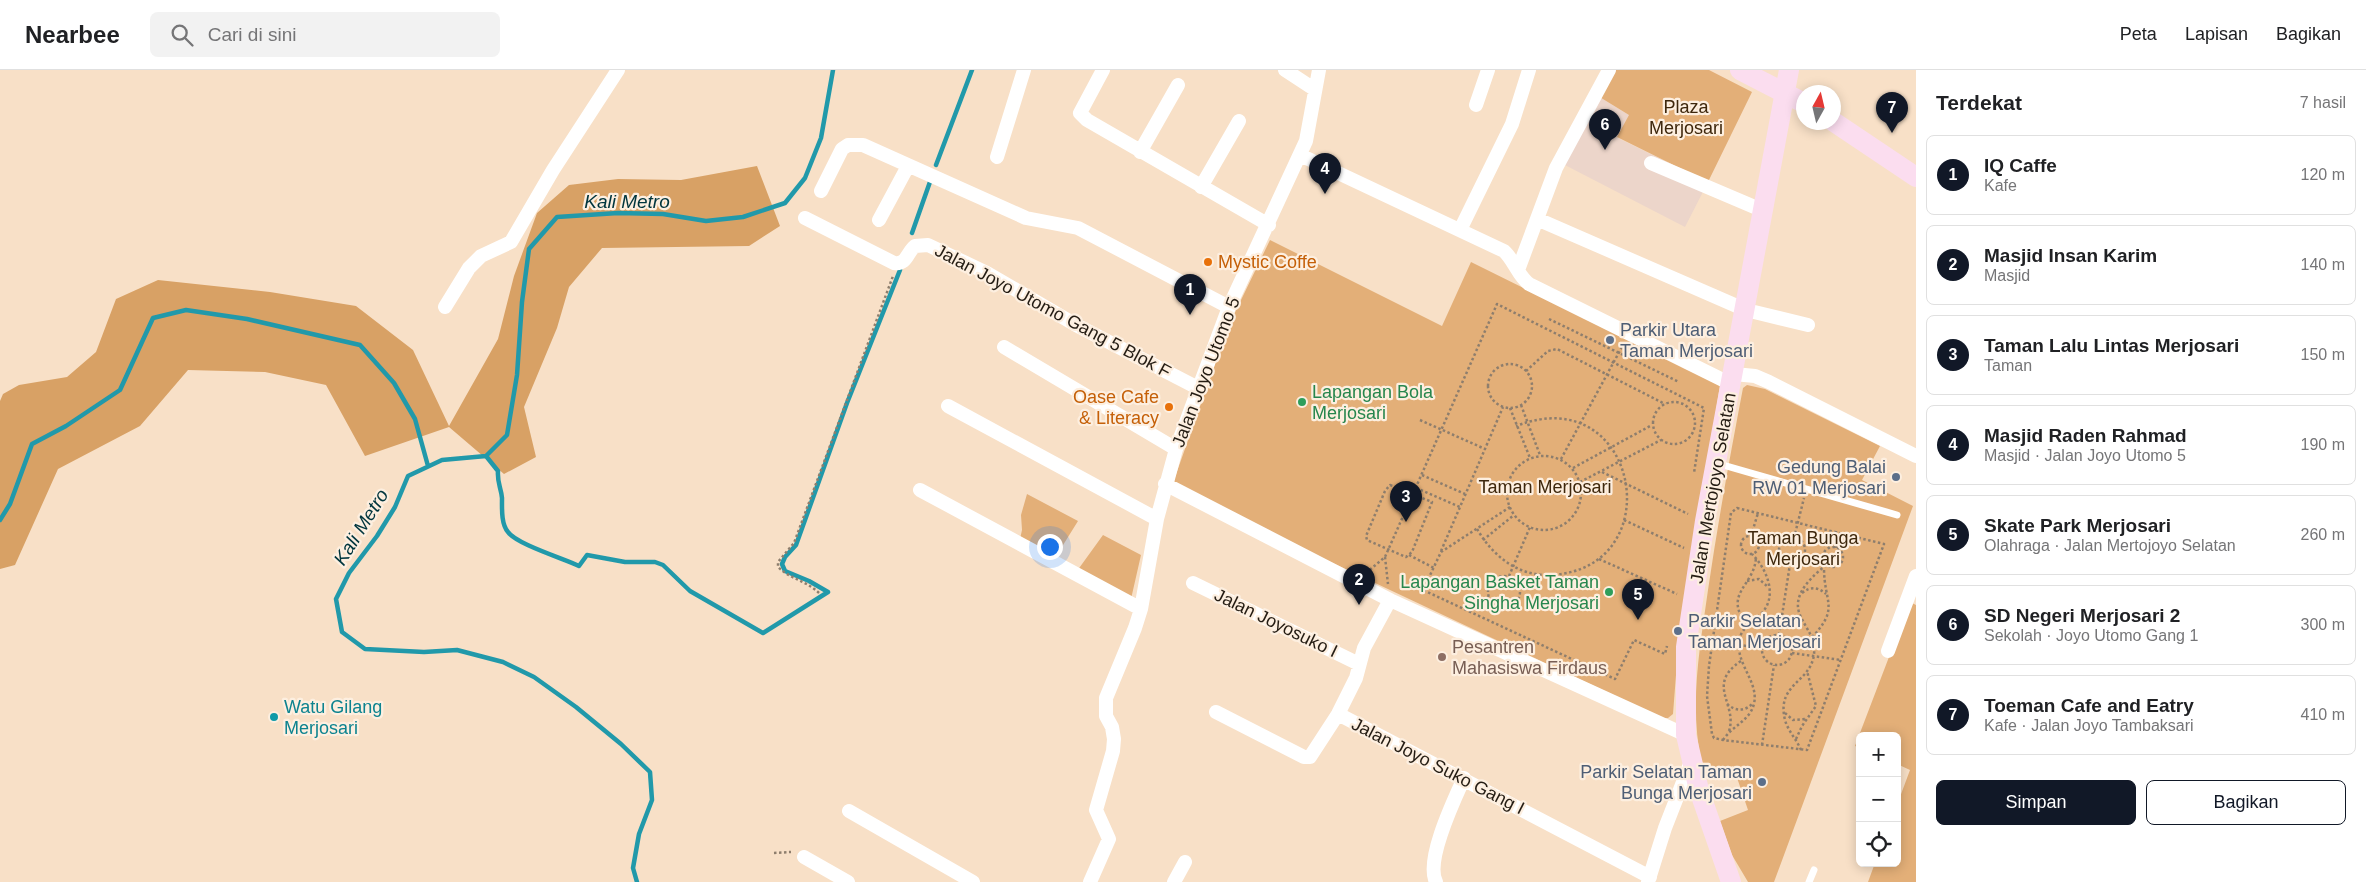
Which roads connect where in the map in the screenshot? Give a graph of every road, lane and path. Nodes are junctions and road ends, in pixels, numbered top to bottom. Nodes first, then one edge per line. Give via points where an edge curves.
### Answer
1 (618, 70) edge
2 (1024, 70) edge
3 (1103, 70) edge
4 (1284, 70) edge
5 (1319, 70) edge
6 (1488, 70) edge
7 (1529, 70) edge
8 (1609, 70) edge
9 (1740, 70) edge
10 (1789, 70) edge
11 (1178, 85) dead end
12 (1314, 88) junction
13 (1785, 91) junction
14 (1796, 98) edge
15 (1476, 105) dead end
16 (1239, 121) dead end
17 (1841, 127) edge
18 (1140, 152) junction
19 (1300, 155) junction
20 (997, 157) dead end
21 (1652, 163) dead end
22 (908, 166) junction
23 (1916, 177) edge
24 (1202, 188) junction
25 (821, 191) dead end
26 (1764, 211) junction
27 (805, 218) dead end
28 (1537, 219) junction
29 (879, 220) dead end
30 (1269, 225) junction
31 (1460, 230) junction
32 (898, 263) junction
33 (1518, 270) junction
34 (445, 307) dead end
35 (1229, 307) junction
36 (1746, 310) junction
37 (1549, 319) dead end
38 (1808, 325) dead end
39 (1630, 333) junction
40 (1004, 347) dead end
41 (1618, 352) junction
42 (1614, 361) junction
43 (1526, 371) junction
44 (1606, 374) junction
45 (1732, 379) junction
46 (1679, 382) dead end
47 (1198, 388) junction
48 (1665, 404) junction
49 (948, 406) dead end
50 (1521, 406) junction
51 (1503, 407) junction
52 (1510, 408) junction
53 (1420, 420) dead end
54 (1528, 422) junction
55 (1580, 423) junction
56 (1516, 426) junction
57 (1652, 426) junction
58 (1442, 430) junction
59 (1661, 440) junction
60 (1613, 448) junction
61 (1176, 449) junction
62 (1485, 449) junction
63 (1540, 456) junction
64 (1916, 456) edge
65 (1530, 458) junction
66 (1561, 460) junction
67 (1620, 462) junction
68 (1716, 463) junction
69 (1573, 468) junction
70 (1602, 472) junction
71 (1422, 475) junction
72 (1694, 475) dead end
73 (1580, 482) junction
74 (1628, 486) junction
75 (1171, 487) junction
76 (1807, 487) junction
77 (1416, 488) junction
78 (920, 490) dead end
79 (1414, 493) junction
80 (1465, 494) junction
81 (1460, 507) junction
82 (1510, 507) junction
83 (1759, 513) junction
84 (1514, 515) junction
85 (1897, 515) dead end
86 (1157, 519) junction
87 (1693, 519) junction
88 (1624, 520) junction
89 (1798, 522) junction
90 (1530, 527) junction
91 (1477, 529) junction
92 (1836, 531) junction
93 (1750, 536) junction
94 (1794, 538) junction
95 (1684, 539) dead end
96 (1483, 540) junction
97 (1683, 547) junction
98 (1836, 548) junction
99 (1389, 549) junction
100 (1689, 550) dead end
101 (1441, 552) junction
102 (1752, 554) junction
103 (1409, 555) junction
104 (1682, 556) dead end
105 (1386, 557) junction
106 (1756, 557) junction
107 (1599, 559) junction
108 (1790, 564) junction
109 (1512, 566) junction
110 (1826, 566) junction
111 (1434, 568) junction
112 (1508, 576) junction
113 (1916, 576) edge
114 (1746, 582) junction
115 (1193, 583) dead end
116 (1360, 584) junction
117 (1677, 584) dead end
118 (1768, 587) junction
119 (819, 593) dead end
120 (1801, 594) junction
121 (1826, 594) junction
122 (1387, 598) junction
123 (1681, 599) junction
124 (1141, 609) junction
125 (1747, 626) junction
126 (1779, 635) junction
127 (1812, 637) junction
128 (1678, 638) junction
129 (1713, 642) junction
130 (1738, 645) junction
131 (1761, 648) junction
132 (1888, 651) dead end
133 (1792, 653) junction
134 (1814, 656) junction
135 (1841, 660) junction
136 (1741, 661) junction
137 (1359, 664) junction
138 (1774, 665) junction
139 (1807, 672) junction
140 (1726, 703) junction
141 (1754, 703) junction
142 (1216, 712) dead end
143 (1784, 712) junction
144 (1338, 714) junction
145 (1809, 717) junction
146 (1728, 731) junction
147 (1686, 735) junction
148 (1796, 739) junction
149 (1723, 740) junction
150 (1762, 745) junction
151 (1801, 750) junction
152 (1692, 759) junction
153 (1464, 778) junction
154 (849, 811) dead end
155 (804, 857) dead end
156 (1185, 862) dead end
157 (1814, 870) dead end
158 (1649, 879) edge
159 (848, 882) edge
160 (972, 882) edge
161 (1090, 882) edge
162 (1174, 882) edge
163 (1436, 882) edge
164 (1731, 882) edge
165 (1809, 882) edge

1 - 34 street via 511,242 481,256 468,268
2 - 20 street
3 - 18 street via 1080,113 1086,120
4 - 12 street
5 - 12 street, Jalan Joyo Utomo 5
6 - 15 street
7 - 31 street via 1512,124
8 - 28 street via 1565,148
9 - 13 main road
10 - 13 main road, Jalan Mertojoyo Selatan
11 - 18 street
12 - 19 street, Jalan Joyo Utomo 5 via 1306,141
13 - 14 main road
13 - 26 main road, Jalan Mertojoyo Selatan
16 - 24 street
17 - 23 main road
18 - 24 street
19 - 30 street, Jalan Joyo Utomo 5
19 - 31 street
21 - 26 street
22 - 25 street via 863,145 848,145 842,149
22 - 29 street
22 - 35 street via 1026,218 1078,228
24 - 30 street
26 - 36 main road, Jalan Mertojoyo Selatan
27 - 32 street
28 - 33 street
28 - 36 street
30 - 35 street, Jalan Joyo Utomo 5
31 - 33 street via 1504,251
32 - 47 street, Jalan Joyo Utomo Gang 5 Blok F via 906,260 915,246 928,245 987,273 1076,325
32 - 119 path via 794,543 778,562 778,567 785,574 810,584
33 - 39 street via 1529,284
35 - 47 street, Jalan Joyo Utomo 5
36 - 38 street
36 - 45 main road, Jalan Mertojoyo Selatan
37 - 41 path
39 - 41 path
39 - 45 street
40 - 61 street
41 - 42 path
41 - 46 path
42 - 44 path
42 - 58 path via 1497,304
42 - 72 path via 1704,408
43 - 44 path via 1548,351 1557,349
43 - 50 path via 1532,389
43 - 51 path via 1507,365 1490,376 1488,390
44 - 48 path
44 - 55 path
45 - 64 street via 1755,376
45 - 68 main road, Jalan Mertojoyo Selatan
47 - 61 street, Jalan Joyo Utomo 5
48 - 57 path via 1655,412
48 - 59 path via 1672,402 1685,406 1694,416 1695,423 1691,436 1680,443
49 - 86 street
50 - 52 path
50 - 54 path
51 - 52 path
51 - 62 path
52 - 56 path
53 - 58 path
54 - 55 path via 1552,417
54 - 56 path
54 - 63 path
55 - 60 path via 1600,435
55 - 66 path
56 - 65 path
57 - 59 path
57 - 60 path
58 - 62 path
58 - 71 path
59 - 67 path
60 - 67 path
60 - 69 path
61 - 75 street, Jalan Joyo Utomo 5
62 - 80 path
63 - 65 path
63 - 66 path
65 - 82 path via 1520,464 1510,478 1507,496
66 - 69 path
67 - 70 path
67 - 74 path
68 - 76 lane
68 - 87 main road, Jalan Mertojoyo Selatan
69 - 73 path
70 - 73 path
70 - 74 path
71 - 77 path
71 - 80 path
73 - 90 path via 1582,494 1573,516 1554,529
74 - 87 path
74 - 88 path
75 - 86 street, Jalan Joyo Utomo 5
75 - 116 street
76 - 85 lane
76 - 89 path
77 - 79 path
77 - 81 path
78 - 124 street
79 - 99 path
79 - 99 path via 1388,486 1366,532 1367,540
79 - 103 path via 1433,505
80 - 81 path
81 - 101 path
82 - 84 path
82 - 91 path
83 - 89 path
83 - 93 path
83 - 129 path via 1737,508 1731,513
84 - 90 path
84 - 96 path
86 - 124 street, Jalan Joyo Utomo 5
87 - 123 main road, Jalan Mertojoyo Selatan
88 - 97 path
88 - 107 path via 1613,544
89 - 92 path
89 - 94 path
90 - 109 path
91 - 96 path
91 - 101 path
92 - 98 path
92 - 135 path via 1884,544
93 - 102 path via 1758,539 1760,545
93 - 102 path via 1744,538 1741,546 1746,553
94 - 108 path via 1803,544 1805,552 1799,562
94 - 108 path via 1784,540 1779,547 1782,559
95 - 97 path
96 - 109 path via 1501,560
97 - 100 path
97 - 104 path
98 - 110 path via 1826,551
98 - 110 path via 1842,553 1842,562 1834,567
99 - 103 path via 1406,557
99 - 105 path
101 - 111 path
102 - 106 path
103 - 111 path
105 - 116 path via 1364,575
105 - 122 path
106 - 114 path via 1754,570
106 - 118 path via 1768,576
107 - 109 path via 1586,568 1559,575 1529,574
107 - 123 path
108 - 126 path
109 - 112 path
110 - 120 path via 1815,574
110 - 121 path
111 - 128 path via 1423,590 1615,679 1634,640 1666,654
112 - 112 path via 1519,586 1519,596 1514,604 1499,607 1490,600 1489,584 1497,577
113 - 132 street
114 - 118 path via 1759,579
114 - 125 path via 1737,603
115 - 137 street, Jalan Joyosuko I
116 - 122 street
117 - 123 path
118 - 125 path via 1765,608
120 - 121 path via 1810,588
120 - 127 path via 1800,615
121 - 127 path via 1830,606 1828,619
122 - 137 street, Jalan Joyo Suko Gang I
122 - 147 street
123 - 128 main road, Jalan Mertojoyo Selatan
124 - 161 street, Jalan Joyo Utomo 5 via 1106,698 1113,751 1096,810 1109,839
125 - 130 path
126 - 131 path via 1765,639
126 - 133 path via 1788,639
127 - 134 path
128 - 129 path
128 - 147 main road, Jalan Mertojoyo Selatan via 1684,672
129 - 130 path
129 - 149 path via 1707,696 1712,734 1714,738
130 - 131 path
130 - 136 path
131 - 138 path via 1764,658
133 - 134 path
133 - 138 path via 1787,662
134 - 135 path
134 - 139 path
135 - 151 path via 1809,750
136 - 140 path via 1725,679
136 - 141 path via 1753,684
137 - 144 street, Jalan Joyo Suko Gang I via 1356,678
138 - 150 path
139 - 143 path via 1789,689 1783,704
139 - 145 path via 1816,706
140 - 141 path via 1737,710 1744,710
140 - 146 path via 1731,724
141 - 146 path via 1750,713
142 - 144 street via 1304,757 1315,751
143 - 145 path via 1793,720
143 - 148 path
144 - 153 street, Jalan Joyo Suko Gang I
145 - 148 path
146 - 149 path
147 - 152 main road, Jalan Mertojoyo Selatan
148 - 151 path
149 - 150 path
150 - 151 path
152 - 158 street
152 - 164 main road, Jalan Mertojoyo Selatan via 1699,790
153 - 158 street, Jalan Joyo Suko Gang I
153 - 163 street via 1440,836 1434,868
154 - 160 street
155 - 159 street
156 - 162 street
157 - 165 lane

